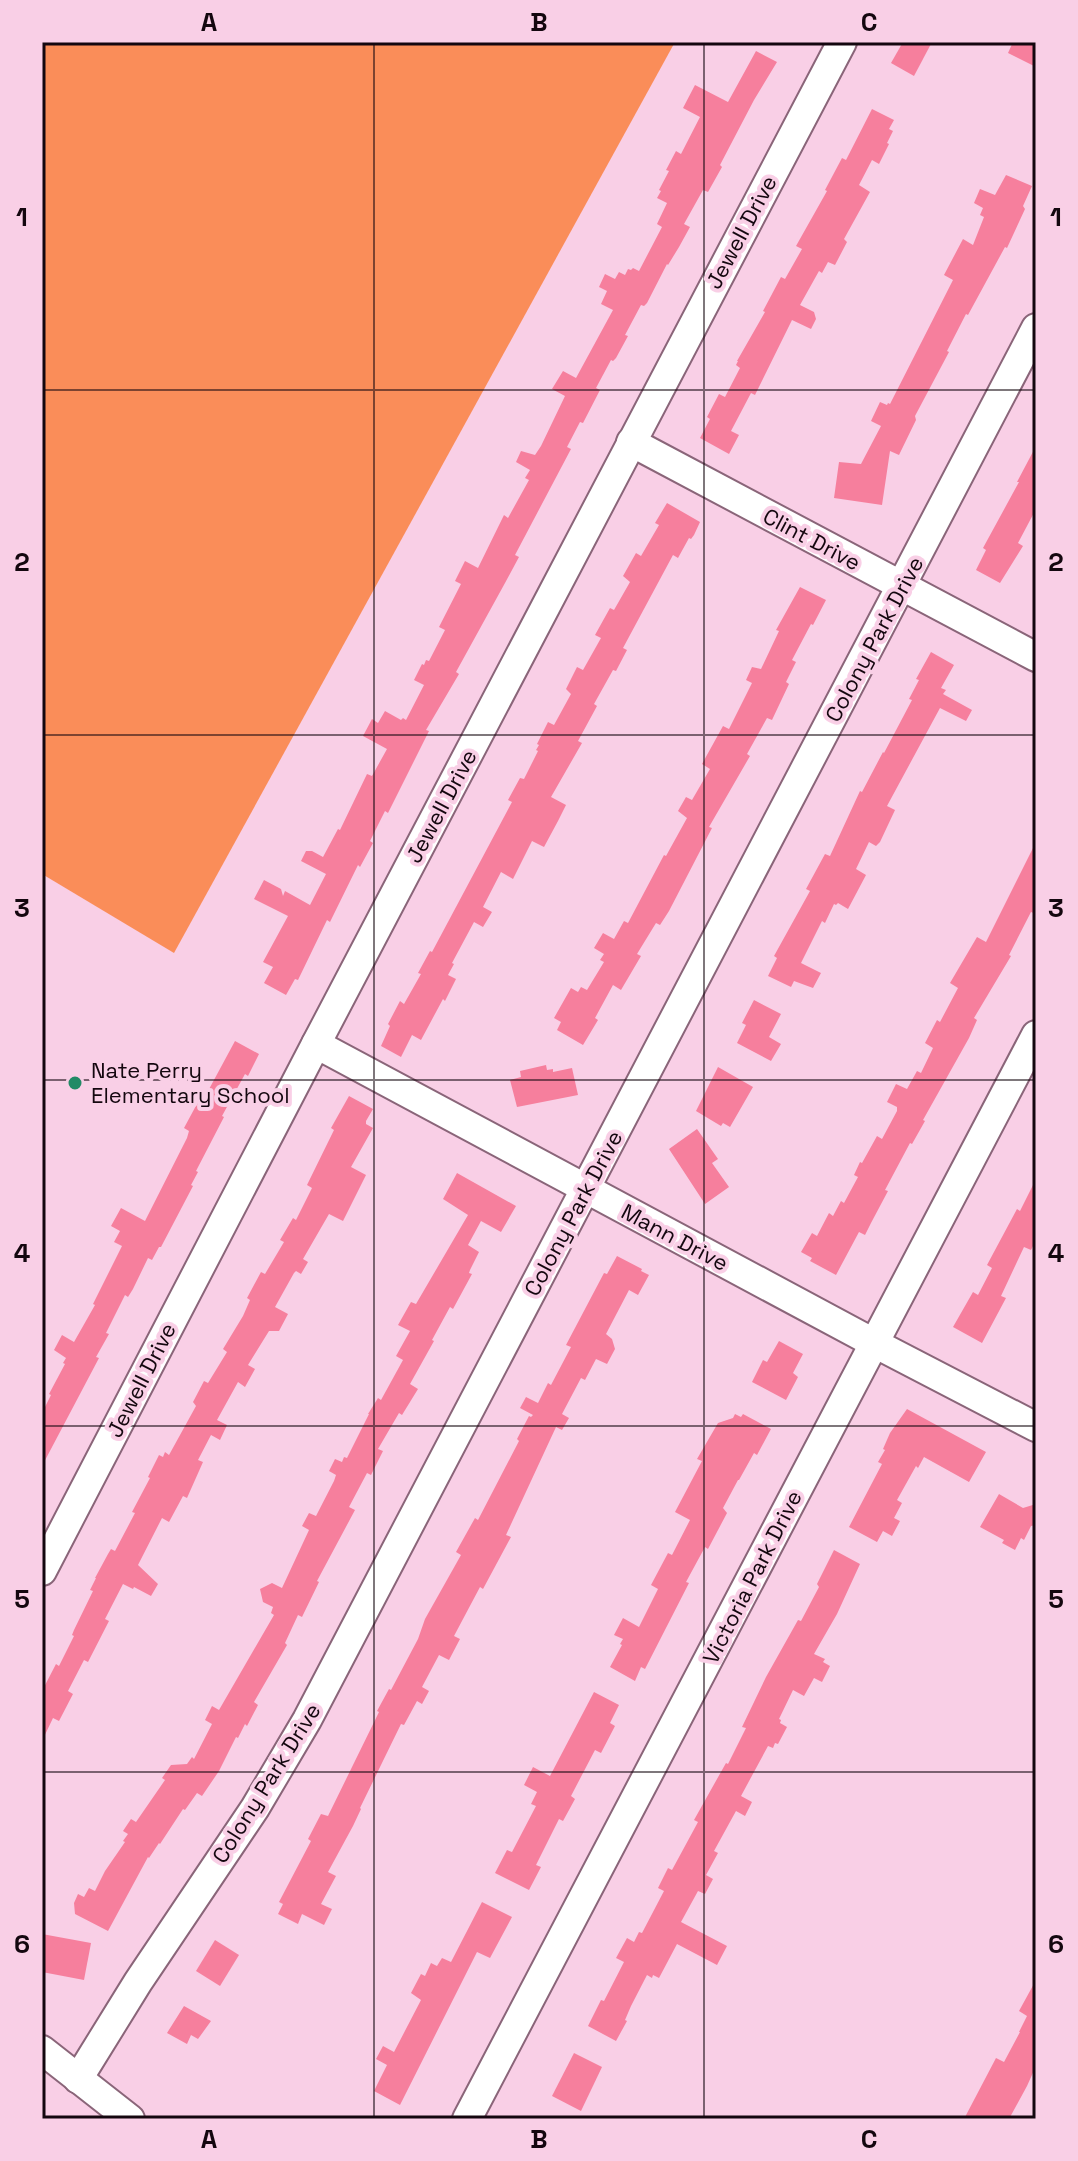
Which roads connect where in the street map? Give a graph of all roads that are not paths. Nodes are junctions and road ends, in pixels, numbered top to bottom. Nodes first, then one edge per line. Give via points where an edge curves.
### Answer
1 (842, 42) edge
2 (1036, 328) edge
3 (631, 442) junction
4 (902, 586) junction
5 (1036, 657) edge
6 (1036, 1035) edge
7 (316, 1044) junction
8 (585, 1189) junction
9 (874, 1343) junction
10 (1036, 1427) edge
11 (42, 1571) edge
12 (42, 2050) edge
13 (78, 2079) junction
14 (130, 2119) edge
15 (467, 2119) edge

1 - 3 street, Jewell Drive
2 - 4 street, Colony Park Drive
3 - 4 street, Clint Drive
3 - 7 street, Jewell Drive
4 - 5 street, Clint Drive
4 - 8 street, Colony Park Drive
6 - 9 street, Victoria Park Drive
7 - 8 street, Mann Drive
7 - 11 street, Jewell Drive
8 - 9 street, Mann Drive
8 - 13 street, Colony Park Drive via 307,1720
9 - 10 street, Mann Drive
9 - 15 street, Victoria Park Drive
12 - 13 street
13 - 14 street

